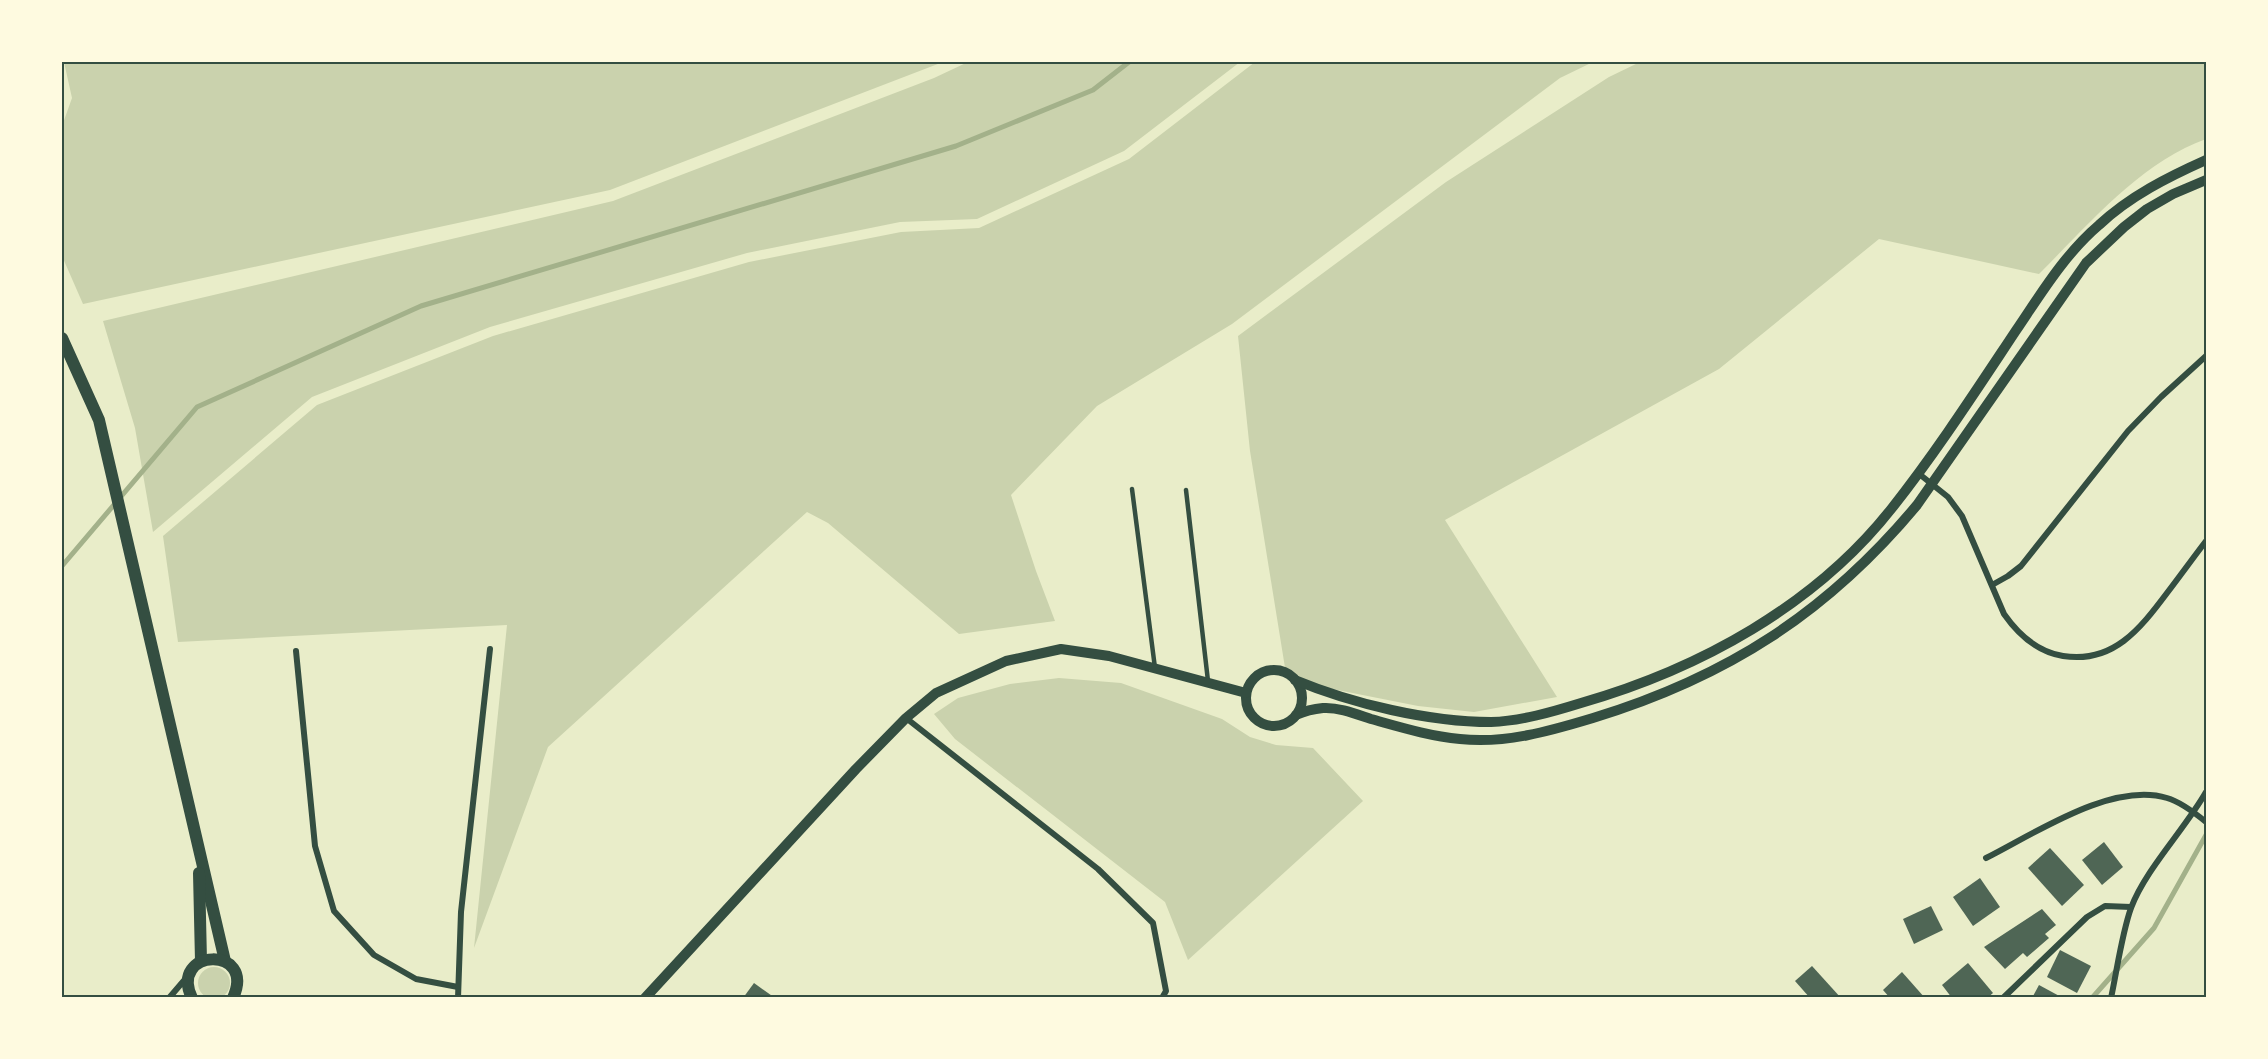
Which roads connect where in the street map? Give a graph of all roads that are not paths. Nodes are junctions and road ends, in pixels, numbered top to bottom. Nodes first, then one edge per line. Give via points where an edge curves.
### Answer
1 (2206, 160) edge
2 (2206, 180) edge
3 (62, 338) edge
4 (2206, 356) edge
5 (1918, 473) junction
6 (1932, 483) junction
7 (1132, 489) dead end
8 (1186, 490) dead end
9 (2206, 541) edge
10 (1992, 585) junction
11 (490, 649) dead end
12 (296, 651) dead end
13 (1155, 669) junction
14 (1295, 680) junction
15 (1208, 682) junction
16 (1246, 693) junction
17 (1296, 715) junction
18 (906, 718) junction
19 (2206, 792) edge
20 (2195, 813) junction
21 (2206, 822) edge
22 (198, 850) junction
23 (1986, 858) dead end
24 (2132, 907) junction
25 (201, 961) junction
26 (225, 961) junction
27 (189, 974) junction
28 (458, 987) junction
29 (236, 995) edge
30 (169, 998) edge
31 (192, 998) edge
32 (458, 998) edge
33 (645, 998) edge
34 (1162, 998) edge
35 (2003, 998) edge
36 (2111, 998) edge

1 - 5 street via 2146,189 2080,243
2 - 6 street via 2147,209 2086,263
3 - 22 main road via 99,420
4 - 10 street via 2128,431 2021,566
5 - 6 street
5 - 14 street via 1872,532 1795,600 1710,652 1612,694 1519,719 1466,721 1411,714 1328,693
6 - 10 street via 1962,516
6 - 17 street via 1891,537 1814,608 1715,671 1645,701 1567,726 1486,740 1434,735 1332,709 1311,709
7 - 13 lane
8 - 15 lane
9 - 10 street via 2136,632 2098,655 2079,658 2043,650 2013,627
11 - 28 street via 461,912
12 - 28 street via 315,846 334,911 374,955 416,979
13 - 15 street
13 - 18 street via 1109,656 1061,649 1006,661 936,693
14 - 16 street via 1286,673 1267,670 1251,681
14 - 17 street via 1302,698
15 - 16 street
16 - 17 street via 1249,712 1264,725 1280,725
18 - 33 street
18 - 34 street via 1098,869 1153,923 1166,991
19 - 20 street
20 - 21 street
20 - 23 street via 2167,798 2117,798 2088,806
20 - 24 street
22 - 25 main road
22 - 26 main road
24 - 35 street via 2105,906 2087,917
24 - 36 street
25 - 26 main road
25 - 27 main road
26 - 29 main road via 236,975
27 - 30 street
27 - 31 main road
28 - 32 street

